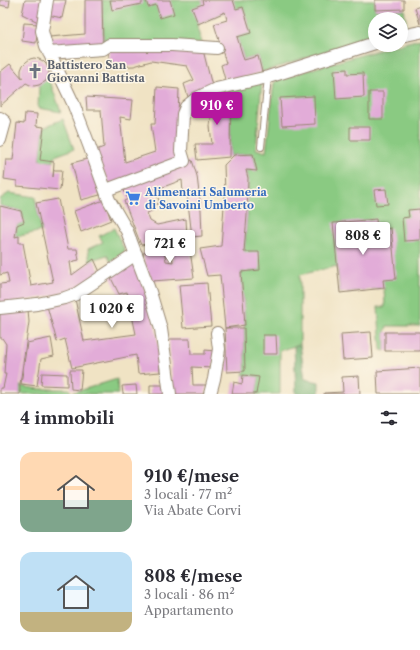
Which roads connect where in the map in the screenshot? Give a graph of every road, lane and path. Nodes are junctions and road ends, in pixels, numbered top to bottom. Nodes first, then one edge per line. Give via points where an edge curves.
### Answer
1 (47, 0) edge
2 (420, 32) edge
3 (408, 35) edge
4 (368, 45) edge
5 (217, 48) dead end
6 (47, 50) junction
7 (268, 77) junction
8 (0, 118) edge
9 (0, 140) edge
10 (261, 147) dead end
11 (106, 190) junction
12 (136, 254) junction
13 (0, 308) edge
14 (217, 333) dead end
15 (170, 394) edge
16 (210, 394) edge

1 - 6 street via 42,31
2 - 3 street
4 - 7 street
5 - 6 street via 172,44 109,45 103,49
6 - 11 street via 72,103
7 - 10 lane
7 - 11 street via 216,89 197,98 186,107 183,114 181,151 184,161
8 - 9 street via 5,122
11 - 12 street
12 - 13 street via 76,294 37,304
12 - 15 street via 161,329
14 - 16 street via 219,350

